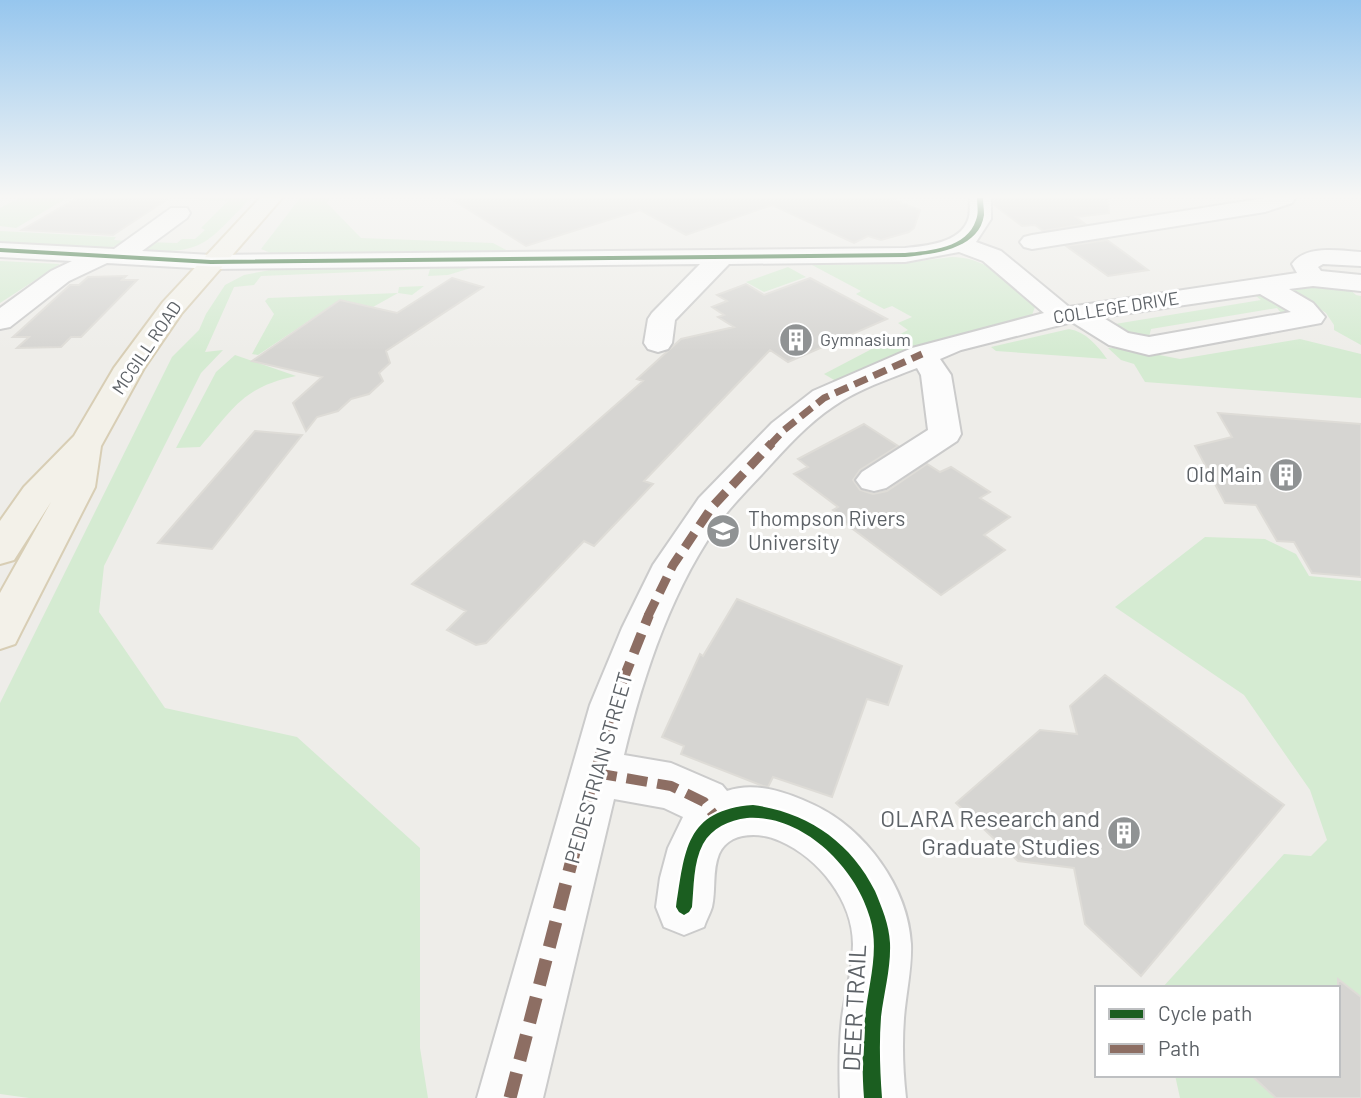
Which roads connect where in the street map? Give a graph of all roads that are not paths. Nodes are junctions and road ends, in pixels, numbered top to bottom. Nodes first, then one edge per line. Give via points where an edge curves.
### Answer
1 (123, 249) edge
2 (223, 249) edge
3 (937, 249) edge
4 (974, 249) edge
5 (0, 250) edge
6 (113, 256) junction
7 (722, 258) junction
8 (1361, 259) edge
9 (211, 262) junction
10 (1313, 278) junction
11 (1361, 282) edge
12 (1265, 286) junction
13 (1070, 314) junction
14 (0, 321) edge
15 (659, 343) dead end
16 (922, 354) junction
17 (87, 442) junction
18 (874, 480) dead end
19 (0, 550) edge
20 (0, 632) edge
21 (596, 773) junction
22 (718, 820) junction
23 (684, 907) dead end
24 (510, 1098) edge
25 (873, 1098) edge

1 - 6 street
2 - 9 main road, MCGILL ROAD
3 - 7 street via 905,255
4 - 13 street via 992,256
5 - 6 street
6 - 9 street
6 - 14 street via 69,271
7 - 9 street
7 - 15 street via 663,319
8 - 10 street via 1320,257 1304,264
9 - 17 main road, MCGILL ROAD via 136,358
10 - 11 street, COLLEGE DRIVE
10 - 12 street, COLLEGE DRIVE
12 - 13 street, COLLEGE DRIVE
12 - 13 street via 1311,317 1149,345 1119,339
13 - 16 street, COLLEGE DRIVE
16 - 18 street via 936,375 945,434
16 - 21 street, PEDESTRIAN STREET via 824,398 784,430 712,507 673,565 643,628 613,705
17 - 19 main road, MCGILL ROAD via 37,495
17 - 20 main road, MCGILL ROAD via 77,487
21 - 22 street via 671,786 704,802
21 - 24 street, PEDESTRIAN STREET
22 - 23 street via 694,846
22 - 25 street, DEER TRAIL via 731,814 769,813 808,829 837,850 869,895 883,947 872,1027

